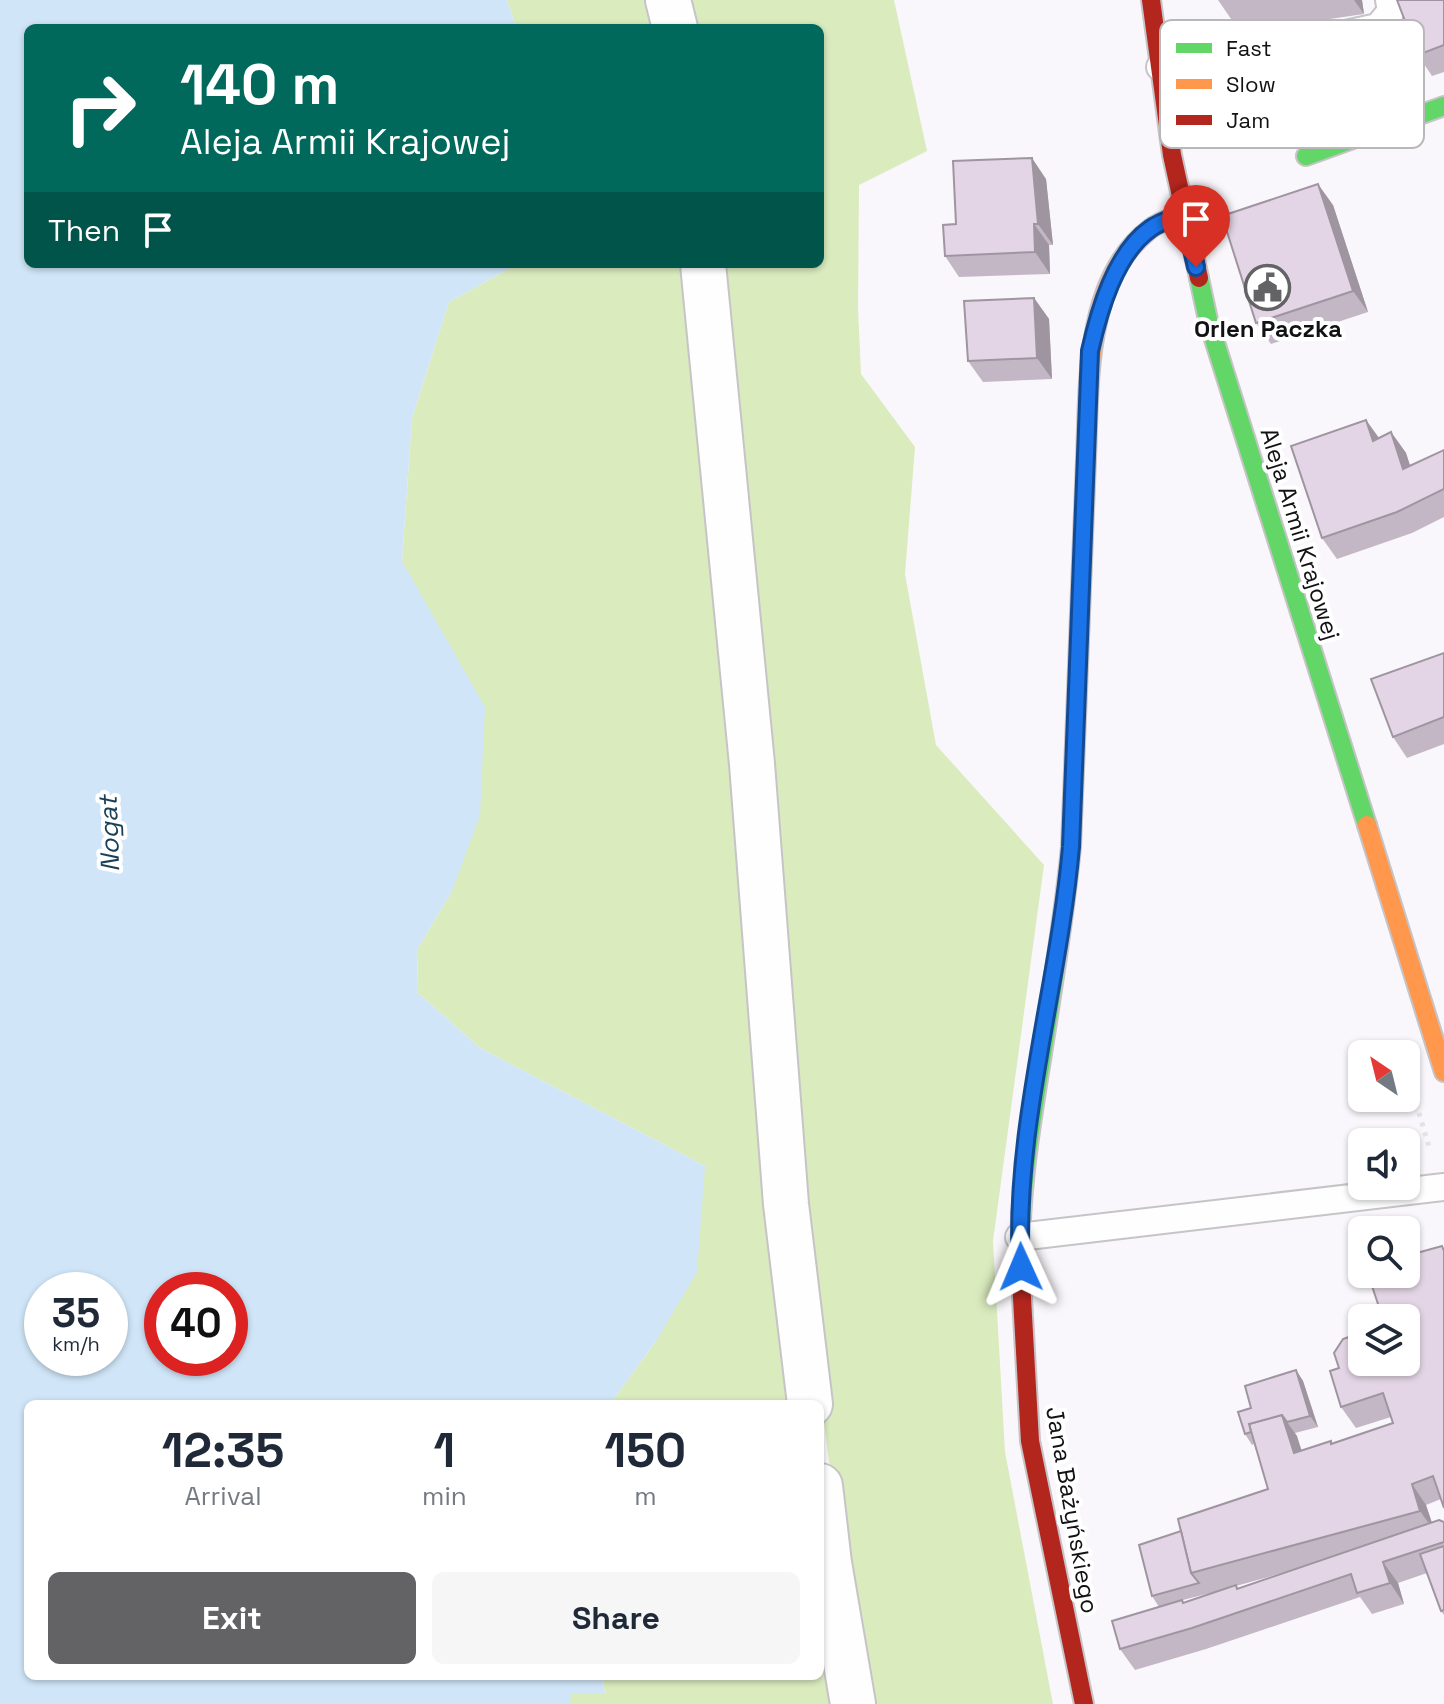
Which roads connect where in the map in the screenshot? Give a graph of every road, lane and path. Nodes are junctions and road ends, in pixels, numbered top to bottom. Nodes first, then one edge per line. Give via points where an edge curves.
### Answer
1 (668, 0) edge
2 (1151, 0) edge
3 (1389, 0) edge
4 (1384, 20) edge
5 (674, 24) edge
6 (1160, 67) edge
7 (1444, 106) edge
8 (1424, 113) edge
9 (1171, 148) edge
10 (1328, 148) edge
11 (1306, 156) dead end
12 (1184, 214) junction
13 (703, 268) edge
14 (1432, 1000) edge
15 (1444, 1072) edge
16 (1419, 1112) edge
17 (1443, 1187) edge
18 (1019, 1237) junction
19 (810, 1400) edge
20 (824, 1520) edge
21 (853, 1704) edge
22 (1084, 1704) edge

1 - 5 street
2 - 6 street, Aleja Armii Krajowej
3 - 4 lane via 1391,11
7 - 8 street
9 - 12 street, Aleja Armii Krajowej
10 - 11 street
12 - 14 street, Aleja Armii Krajowej via 1208,320
12 - 18 street, Jana Bażyńskiego via 1150,228 1134,245 1105,297 1090,351 1071,847 1023,1171
13 - 19 street via 750,748 786,1204
14 - 15 street, Aleja Armii Krajowej
16 - 17 path
17 - 18 lane
18 - 22 street, Jana Bażyńskiego via 1030,1441
20 - 21 street

